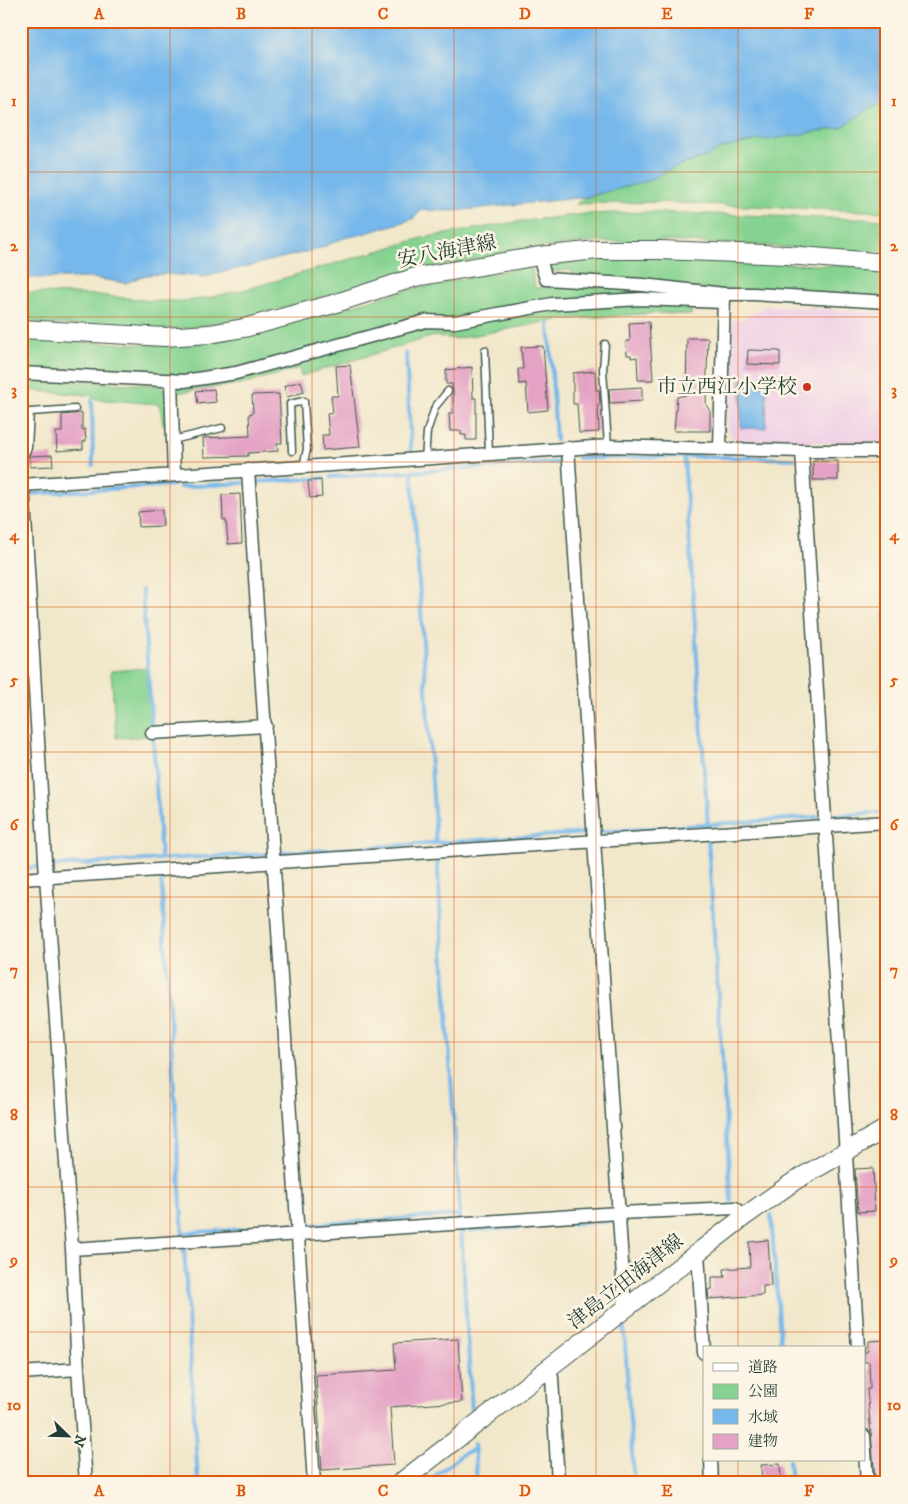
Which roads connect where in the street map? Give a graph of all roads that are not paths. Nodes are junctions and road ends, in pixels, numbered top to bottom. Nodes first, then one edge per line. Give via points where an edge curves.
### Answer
1 (539, 256) junction
2 (887, 263) edge
3 (724, 298) junction
4 (887, 302) edge
5 (21, 329) edge
6 (605, 344) dead end
7 (485, 350) dead end
8 (21, 373) edge
9 (171, 380) junction
10 (448, 391) dead end
11 (75, 409) dead end
12 (222, 428) dead end
13 (173, 440) junction
14 (608, 446) junction
15 (568, 448) junction
16 (720, 448) junction
17 (292, 451) dead end
18 (802, 451) junction
19 (887, 451) edge
20 (489, 454) junction
21 (425, 459) junction
22 (21, 462) edge
23 (303, 467) junction
24 (248, 470) junction
25 (174, 474) junction
26 (22, 484) edge
27 (266, 726) junction
28 (152, 733) dead end
29 (887, 822) edge
30 (825, 826) junction
31 (594, 841) junction
32 (274, 861) junction
33 (46, 877) junction
34 (21, 878) edge
35 (887, 1128) edge
36 (846, 1151) junction
37 (618, 1213) junction
38 (745, 1216) junction
39 (298, 1235) junction
40 (72, 1249) junction
41 (698, 1252) junction
42 (625, 1308) junction
43 (704, 1346) edge
44 (858, 1346) edge
45 (550, 1368) junction
46 (78, 1369) junction
47 (21, 1373) edge
48 (711, 1462) edge
49 (866, 1462) edge
50 (86, 1483) edge
51 (314, 1483) edge
52 (400, 1483) edge
53 (558, 1483) edge
54 (712, 1483) edge
55 (867, 1483) edge

1 - 2 main road, 安八海津線 via 598,250 659,250
1 - 3 street via 546,279 643,285
1 - 5 main road, 安八海津線 via 416,277 330,305 209,334 165,336
3 - 4 street via 754,294
3 - 9 street via 552,304 455,322 426,321 236,373
3 - 16 street
6 - 14 lane via 603,370
7 - 20 lane
8 - 9 street
9 - 13 street
10 - 21 lane via 435,407 427,432
11 - 22 lane via 30,412 28,448
12 - 13 lane
13 - 25 street
14 - 15 street
14 - 16 street
15 - 20 street
15 - 31 street
16 - 18 street
17 - 23 lane via 290,404 304,401 307,449
18 - 19 street
18 - 30 street
20 - 21 street
21 - 23 street
23 - 24 street
24 - 25 street
24 - 27 street
25 - 26 street
26 - 33 street
27 - 28 street
27 - 32 street
29 - 30 street
30 - 31 street
30 - 36 street
31 - 32 street
31 - 37 street
32 - 33 street
32 - 39 street
33 - 34 street
33 - 40 street
35 - 36 main road, 津島立田海津線
36 - 38 main road, 津島立田海津線 via 796,1180
36 - 44 street
37 - 38 street via 734,1208
37 - 39 street
37 - 42 street
38 - 41 main road, 津島立田海津線
39 - 40 street
39 - 51 street
40 - 46 street
41 - 42 main road, 津島立田海津線
41 - 43 street
42 - 45 main road, 津島立田海津線
45 - 52 main road, 津島立田海津線
45 - 53 street
46 - 47 street
46 - 50 street
48 - 54 street
49 - 55 street

